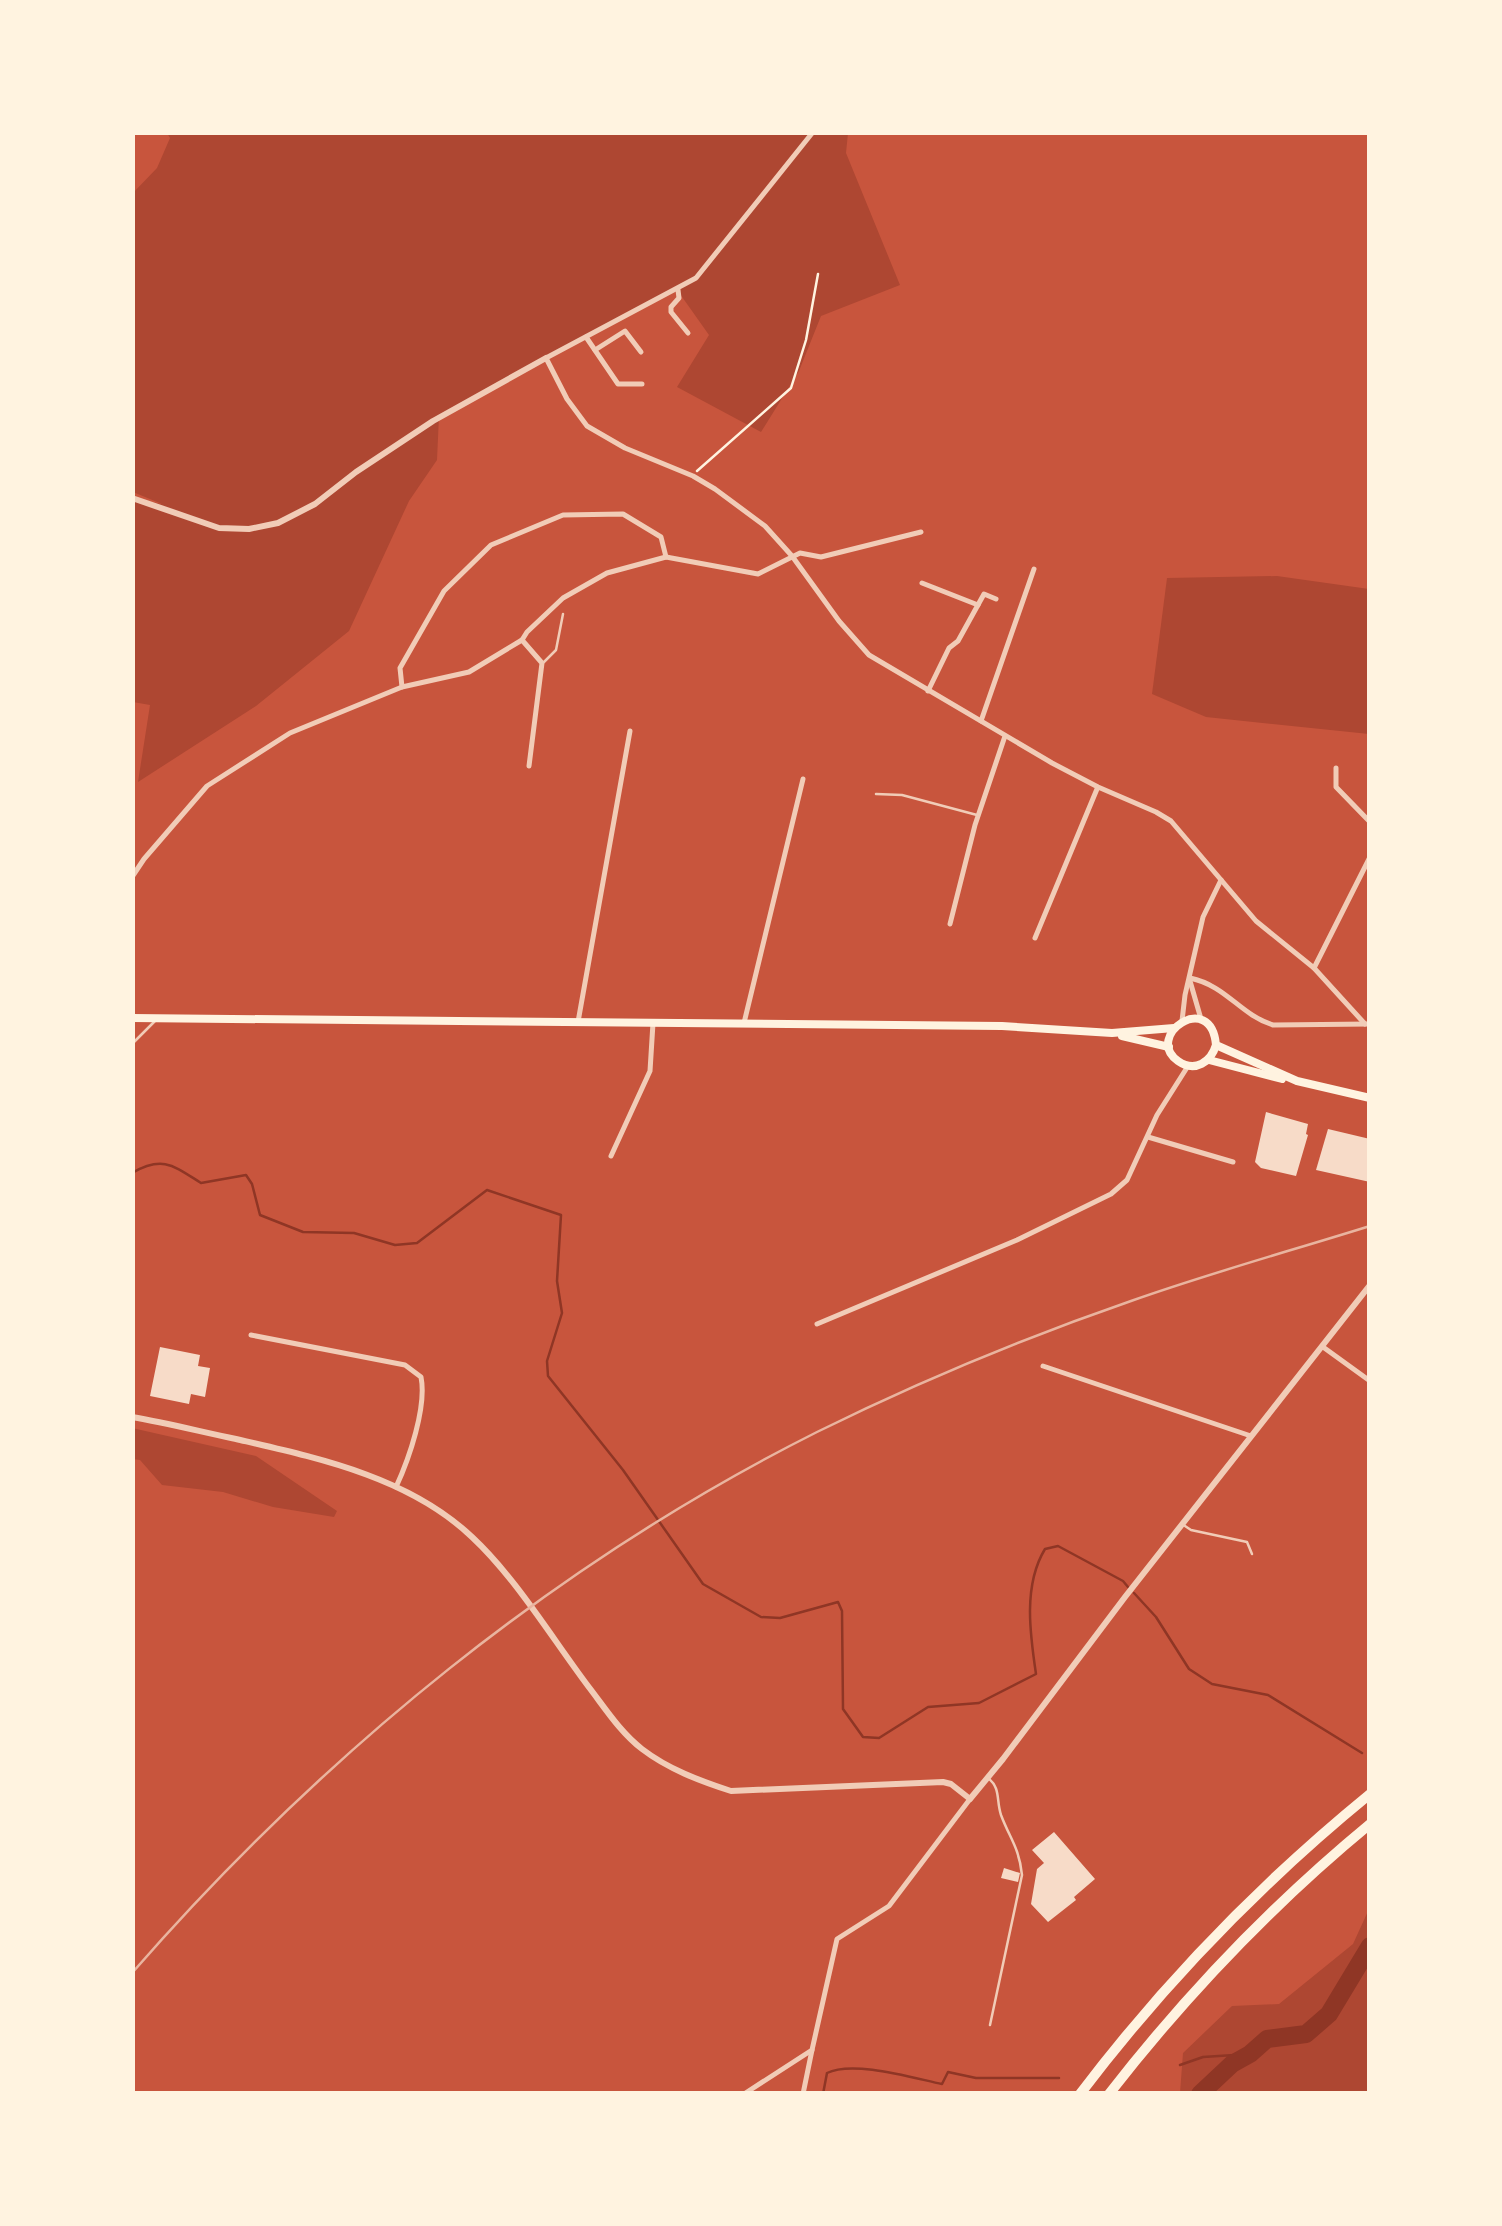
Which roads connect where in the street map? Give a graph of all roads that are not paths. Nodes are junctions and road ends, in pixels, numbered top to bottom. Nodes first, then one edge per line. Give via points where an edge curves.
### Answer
1 (814, 132) edge
2 (678, 290) junction
3 (688, 333) dead end
4 (586, 337) junction
5 (595, 350) junction
6 (641, 352) dead end
7 (546, 358) junction
8 (642, 384) dead end
9 (132, 498) edge
10 (921, 532) dead end
11 (792, 556) junction
12 (666, 557) junction
13 (1034, 568) dead end
14 (922, 583) dead end
15 (996, 599) dead end
16 (978, 606) junction
17 (562, 614) dead end
18 (522, 640) junction
19 (542, 664) junction
20 (402, 687) junction
21 (928, 690) junction
22 (981, 721) junction
23 (630, 731) dead end
24 (1005, 736) junction
25 (529, 766) dead end
26 (1336, 768) dead end
27 (803, 779) dead end
28 (1098, 787) junction
29 (876, 794) dead end
30 (978, 815) junction
31 (1370, 822) edge
32 (1370, 857) edge
33 (132, 877) edge
34 (1221, 880) junction
35 (950, 924) dead end
36 (1035, 938) dead end
37 (1314, 968) junction
38 (1190, 978) junction
39 (132, 1018) edge
40 (159, 1018) junction
41 (1202, 1020) junction
42 (1182, 1021) junction
43 (578, 1022) junction
44 (653, 1023) junction
45 (744, 1023) junction
46 (1367, 1024) edge
47 (1174, 1028) junction
48 (1112, 1033) junction
49 (132, 1044) edge
50 (1216, 1045) junction
51 (1169, 1047) junction
52 (1208, 1060) junction
53 (1188, 1066) junction
54 (1297, 1082) junction
55 (1370, 1098) edge
56 (1148, 1138) junction
57 (611, 1156) dead end
58 (1233, 1162) dead end
59 (1370, 1285) edge
60 (817, 1324) dead end
61 (251, 1335) dead end
62 (1320, 1345) junction
63 (1042, 1366) dead end
64 (1370, 1381) edge
65 (132, 1417) edge
66 (1251, 1436) junction
67 (396, 1487) junction
68 (1183, 1525) junction
69 (1252, 1554) dead end
70 (987, 1777) junction
71 (1370, 1794) edge
72 (970, 1799) junction
73 (1370, 1824) edge
74 (990, 2024) dead end
75 (812, 2050) junction
76 (744, 2094) edge
77 (802, 2094) edge
78 (1080, 2094) edge
79 (1109, 2094) edge

1 - 2 street via 696,278
2 - 3 street via 671,312
2 - 4 street
4 - 5 street
4 - 7 street
5 - 6 street via 625,331
5 - 8 street via 618,384
7 - 9 street via 433,420 278,523 219,528
7 - 11 street via 587,426 715,489
10 - 11 street via 820,557
11 - 12 street via 758,574
11 - 21 street via 869,655
12 - 18 street via 607,572 562,598
12 - 20 street via 661,537 623,514 564,515 491,545 444,592 400,668
13 - 22 street
14 - 16 street
15 - 16 street via 984,594
16 - 21 street
17 - 19 lane via 556,650
18 - 19 street
18 - 20 street via 468,672
19 - 25 street
20 - 33 street via 290,734 207,786
21 - 22 street
22 - 24 street
23 - 43 street
24 - 28 street
24 - 30 street
26 - 31 street via 1336,787
27 - 45 street
28 - 34 street via 1171,821
28 - 36 street
29 - 30 lane
30 - 35 street
32 - 37 street
34 - 37 street
34 - 38 street via 1203,917
37 - 46 street
38 - 41 street
38 - 42 street
38 - 46 street via 1214,985 1273,1025
39 - 40 main road
40 - 43 main road
40 - 49 lane
41 - 42 main road
41 - 50 main road
42 - 47 main road
43 - 44 main road
44 - 45 main road
44 - 57 street via 650,1071
45 - 48 main road
47 - 48 main road
47 - 51 main road
48 - 51 main road
50 - 52 main road
50 - 54 main road
51 - 53 main road
52 - 53 main road
52 - 54 main road
53 - 56 street
54 - 55 main road
56 - 58 street
56 - 60 street via 1127,1180 1101,1200
59 - 62 street
61 - 67 street via 404,1365 421,1376 424,1390
62 - 64 street
62 - 66 street
63 - 66 street
65 - 67 street via 332,1463
66 - 68 street
67 - 72 street via 486,1551 617,1725 667,1765 731,1791 936,1781
68 - 69 lane via 1247,1542
68 - 70 street
70 - 72 street
70 - 74 lane via 997,1788 1022,1875
71 - 78 highway via 1200,1951
72 - 75 street via 888,1906 838,1939
73 - 79 highway via 1230,1953
75 - 76 street
75 - 77 street

